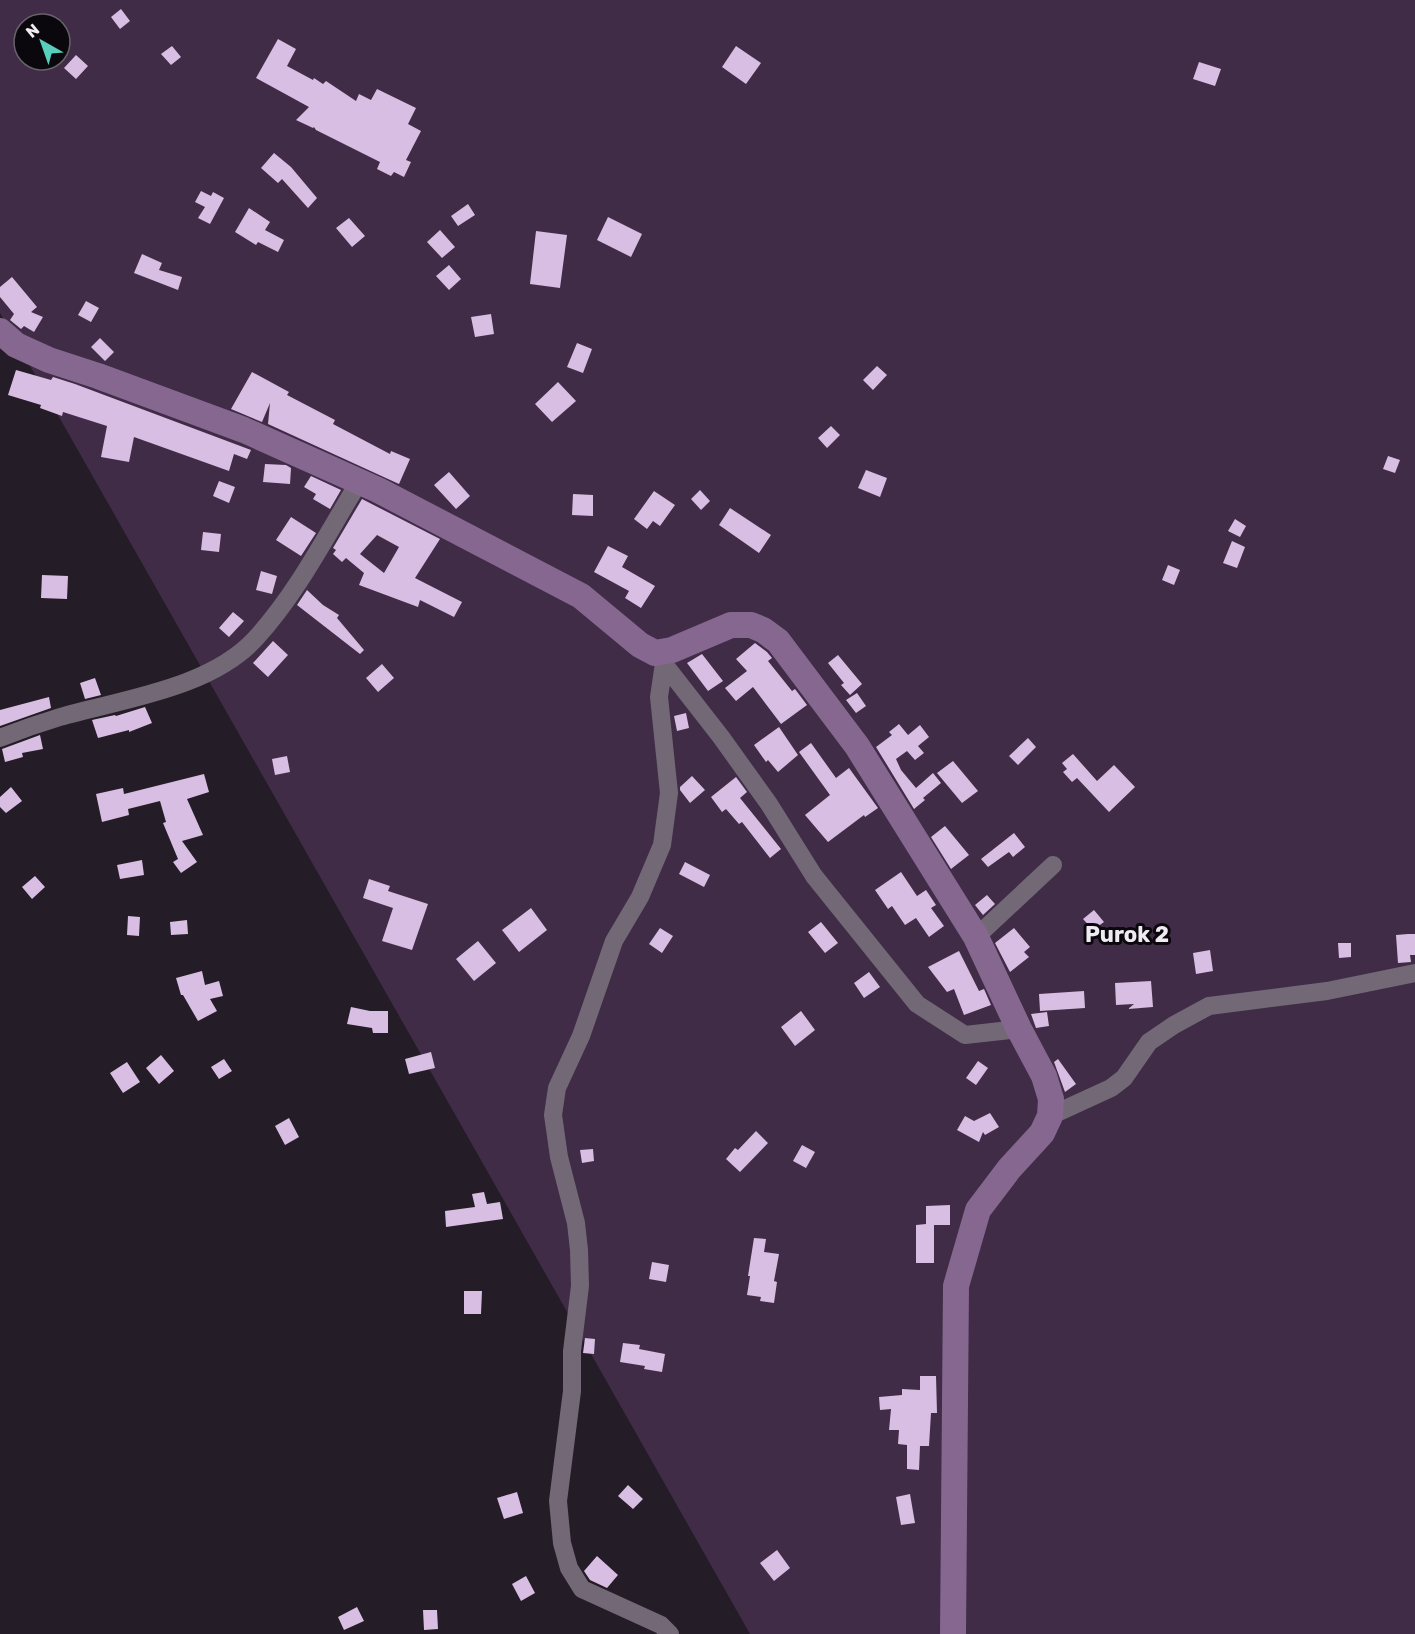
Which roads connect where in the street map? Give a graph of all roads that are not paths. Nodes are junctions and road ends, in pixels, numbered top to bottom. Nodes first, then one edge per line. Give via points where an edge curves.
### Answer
1 (0, 331) edge
2 (358, 482) junction
3 (659, 658) junction
4 (0, 738) edge
5 (1053, 865) dead end
6 (976, 937) junction
7 (1415, 973) edge
8 (1019, 1029) junction
9 (1050, 1116) junction
10 (670, 1634) edge
11 (953, 1634) edge

1 - 2 street via 16,345 49,360 244,430
2 - 3 street via 581,596
2 - 4 street via 286,600 255,639 225,663 185,682
3 - 6 street via 731,625 750,625 778,641 857,746
3 - 8 street via 735,756 814,876 917,1004 965,1035
3 - 10 street via 669,794 662,845 640,897 614,941 581,1036 557,1088 553,1115 576,1223 580,1286 558,1501 562,1544 569,1568 582,1588
5 - 6 street
6 - 8 street
7 - 9 street via 1327,992 1209,1006 1149,1042 1124,1078 1111,1088
8 - 9 street via 1044,1076 1051,1099
9 - 11 street via 1042,1133 978,1210 956,1286

